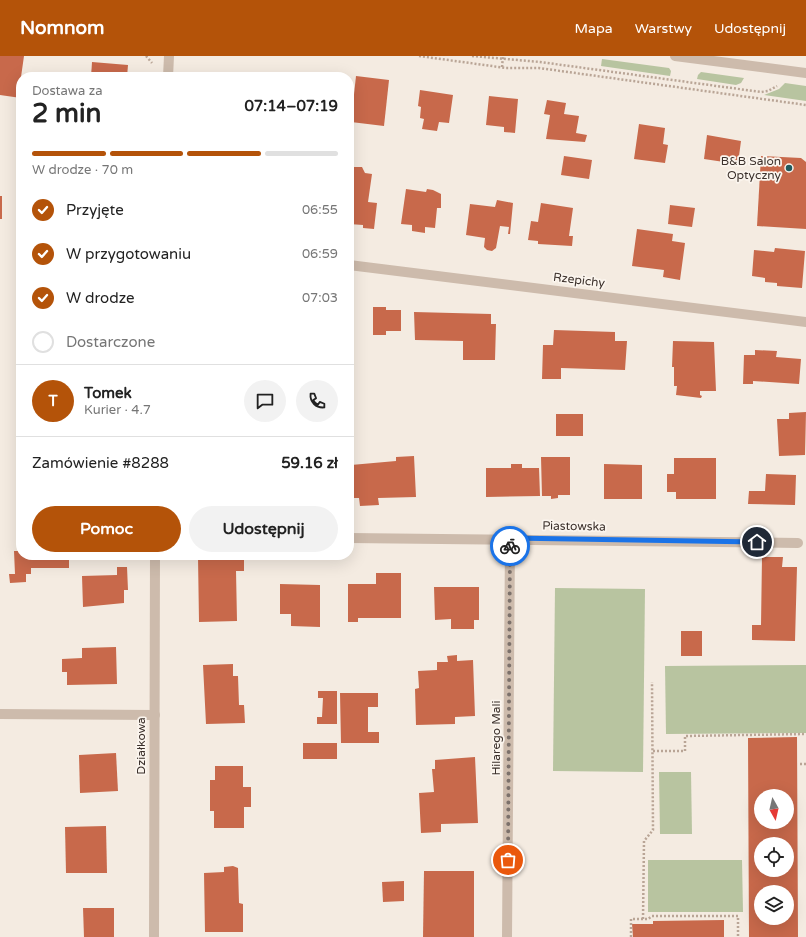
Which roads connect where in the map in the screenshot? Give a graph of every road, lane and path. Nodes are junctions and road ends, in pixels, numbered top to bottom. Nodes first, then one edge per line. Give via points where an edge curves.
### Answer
1 (169, 56) edge
2 (419, 56) edge
3 (448, 56) edge
4 (472, 56) edge
5 (675, 56) edge
6 (503, 58) edge
7 (447, 60) junction
8 (502, 67) junction
9 (168, 72) edge
10 (806, 73) edge
11 (738, 89) dead end
12 (806, 105) edge
13 (354, 266) edge
14 (806, 322) edge
15 (354, 538) edge
16 (510, 538) junction
17 (798, 543) dead end
18 (155, 560) edge
19 (652, 682) dead end
20 (0, 714) edge
21 (155, 715) junction
22 (806, 734) edge
23 (652, 751) junction
24 (800, 764) dead end
25 (806, 764) edge
26 (644, 919) junction
27 (154, 937) edge
28 (507, 937) edge
29 (631, 937) edge
30 (738, 937) edge

1 - 9 street
2 - 7 path
3 - 7 path
4 - 6 path
5 - 10 street
6 - 8 path
6 - 11 path
7 - 8 path
8 - 12 path via 539,68
13 - 14 street, Rzepichy
15 - 16 street, Piastowska
16 - 17 street, Piastowska
16 - 28 street, Hilarego Mali
18 - 21 street, Działkowa
19 - 23 path
20 - 21 street
21 - 27 street, Działkowa
22 - 23 path via 685,736 685,751
23 - 26 path via 653,830 644,841
24 - 25 path
26 - 29 path via 631,919
26 - 30 path via 652,916 738,916

